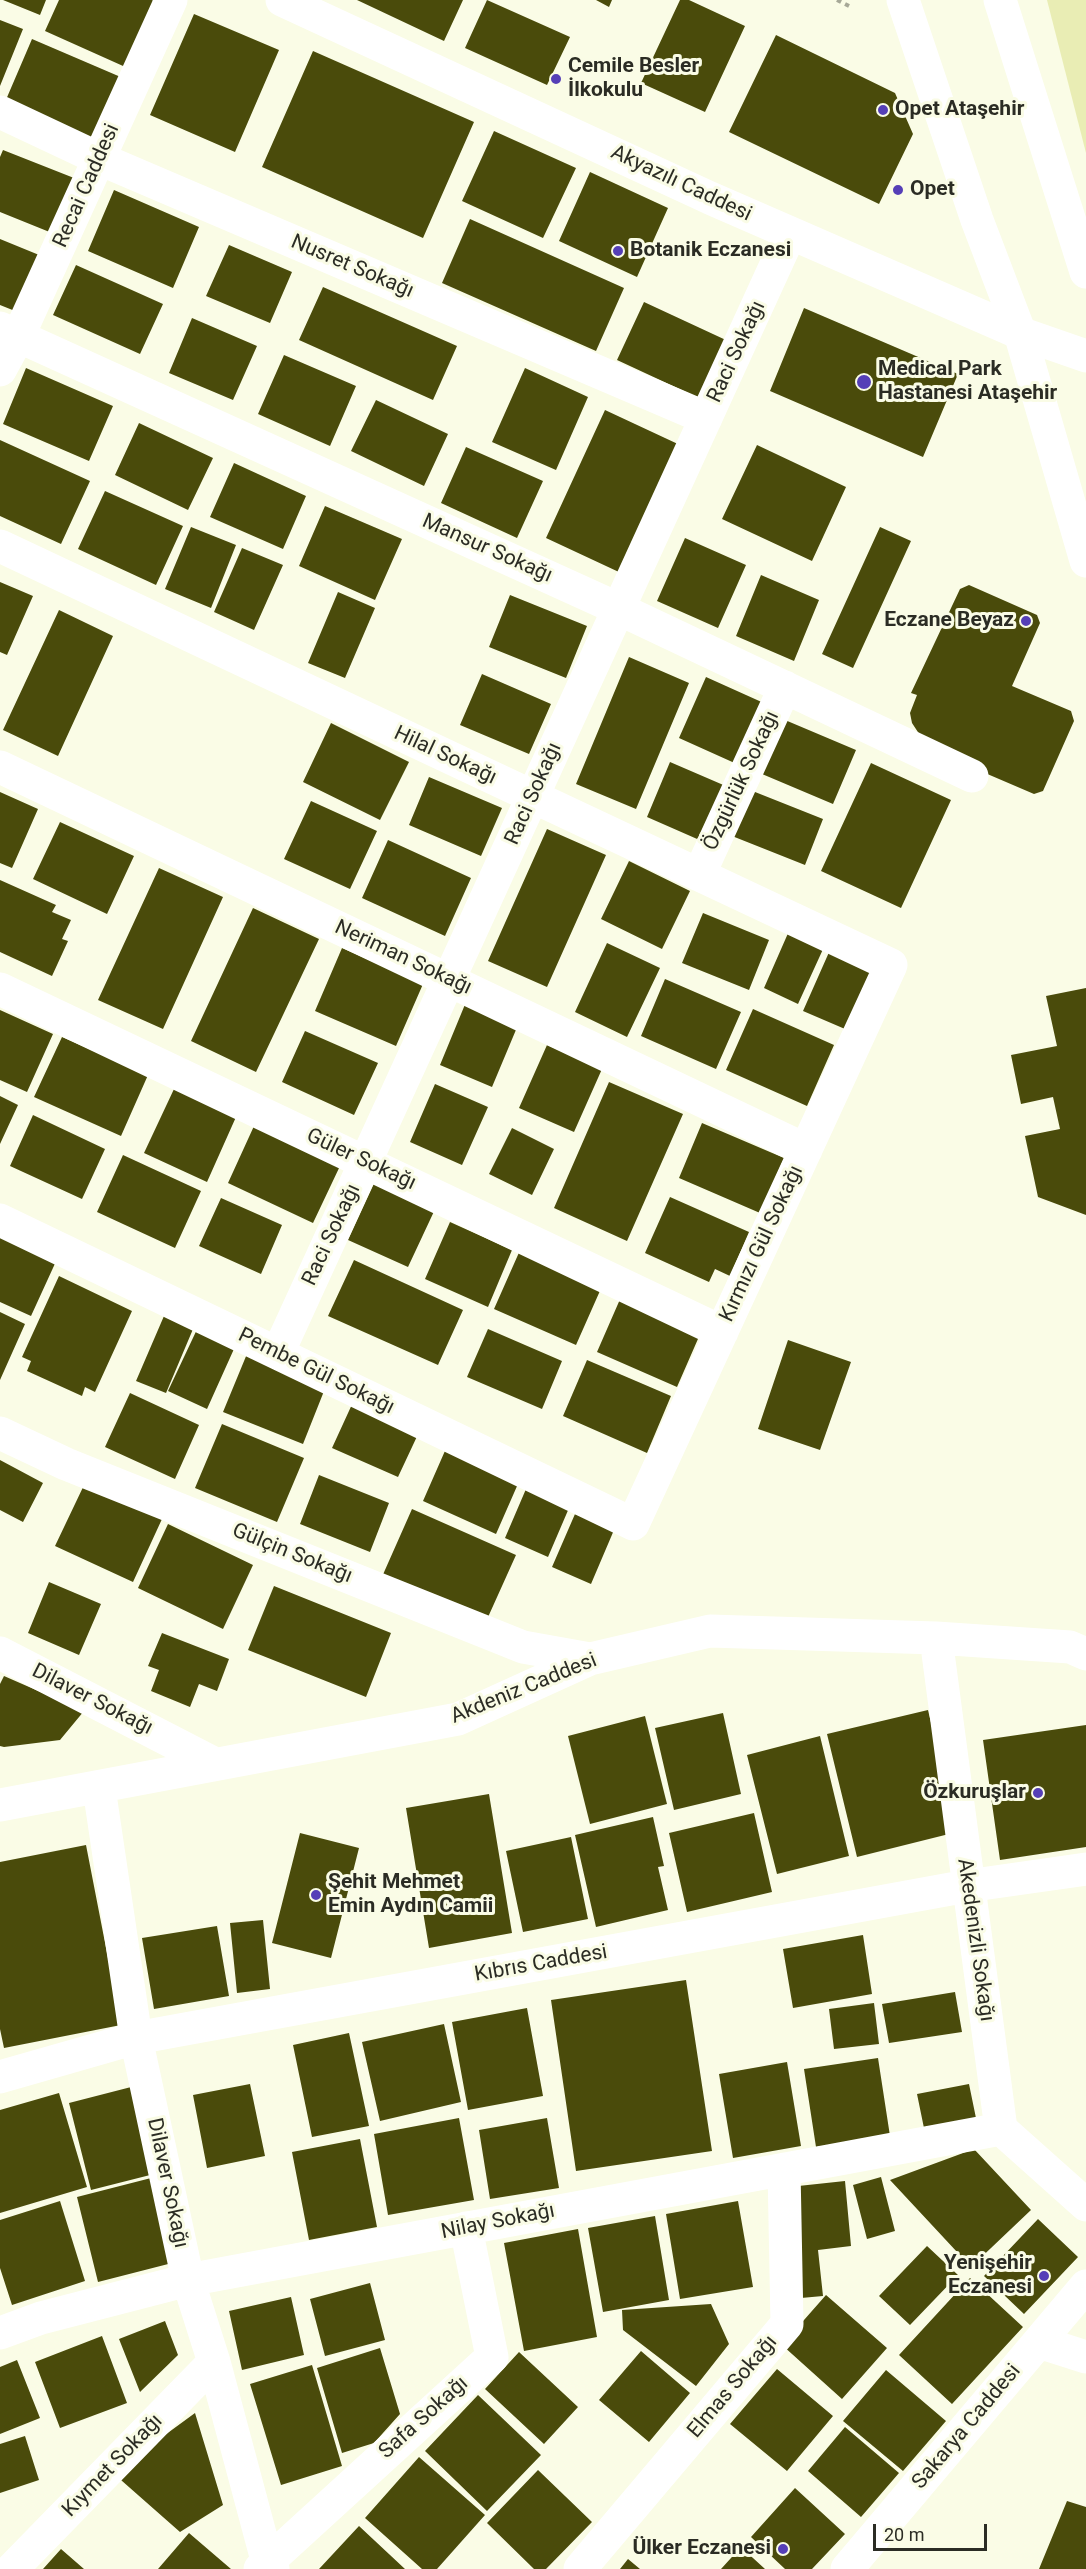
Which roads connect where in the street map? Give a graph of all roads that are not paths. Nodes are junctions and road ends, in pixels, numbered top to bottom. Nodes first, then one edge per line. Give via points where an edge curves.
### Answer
1 (171, 0) edge
2 (282, 0) edge
3 (903, 0) edge
4 (1000, 0) edge
5 (0, 112) edge
6 (100, 159) junction
7 (790, 234) junction
8 (1086, 272) edge
9 (9, 333) edge
10 (1020, 333) junction
11 (1086, 356) edge
12 (0, 370) edge
13 (706, 418) junction
14 (0, 546) edge
15 (1086, 561) edge
16 (619, 609) junction
17 (785, 687) junction
18 (0, 767) edge
19 (972, 776) dead end
20 (533, 797) junction
21 (699, 875) junction
22 (891, 965) joint
23 (450, 980) junction
24 (0, 989) edge
25 (806, 1150) junction
26 (366, 1162) junction
27 (0, 1220) edge
28 (722, 1332) junction
29 (278, 1353) junction
30 (0, 1433) edge
31 (633, 1524) joint
32 (936, 1638) junction
33 (0, 1653) edge
34 (1086, 1654) edge
35 (590, 1659) junction
36 (215, 1764) junction
37 (99, 1788) junction
38 (0, 1806) edge
39 (1086, 1869) edge
40 (967, 1886) junction
41 (136, 2038) junction
42 (0, 2077) edge
43 (1000, 2129) junction
44 (784, 2169) junction
45 (1086, 2205) edge
46 (466, 2228) junction
47 (188, 2280) junction
48 (1086, 2286) edge
49 (0, 2332) edge
50 (1039, 2342) junction
51 (1086, 2357) edge
52 (213, 2362) junction
53 (267, 2566) edge
54 (12, 2569) edge
55 (580, 2569) edge
56 (847, 2569) edge

1 - 6 street, Recai Caddesi
2 - 7 street, Akyazılı Caddesi
3 - 10 street via 977,220
4 - 8 street
5 - 6 street, Nusret Sokağı
6 - 9 street, Recai Caddesi
6 - 13 street, Nusret Sokağı
7 - 10 street, Akyazılı Caddesi
7 - 13 street, Raci Sokağı
9 - 12 street, Recai Caddesi
9 - 16 street, Mansur Sokağı
10 - 11 street, Akyazılı Caddesi
10 - 15 street
13 - 16 street, Raci Sokağı
14 - 20 street, Hilal Sokağı
16 - 17 street, Mansur Sokağı
16 - 20 street, Raci Sokağı
17 - 19 street, Mansur Sokağı
17 - 21 street, Özgürlük Sokağı
18 - 23 street, Neriman Sokağı
20 - 21 street, Hilal Sokağı
20 - 23 street, Raci Sokağı
21 - 22 street, Hilal Sokağı
22 - 25 street, Kırmızı Gül Sokağı
23 - 25 street, Neriman Sokağı
23 - 26 street, Raci Sokağı
24 - 26 street, Güler Sokağı
25 - 28 street, Kırmızı Gül Sokağı
26 - 28 street, Güler Sokağı
26 - 29 street, Raci Sokağı
27 - 29 street, Pembe Gül Sokağı
28 - 31 street, Kırmızı Gül Sokağı
29 - 31 street, Pembe Gül Sokağı
30 - 35 street, Gülçin Sokağı via 66,1464 523,1647
32 - 34 street, Akdeniz Caddesi via 1070,1647
32 - 35 street, Akdeniz Caddesi via 710,1632
32 - 40 street, Akedenizli Sokağı
33 - 36 street, Dilaver Sokağı
35 - 36 street, Akdeniz Caddesi via 458,1719
36 - 37 street, Akdeniz Caddesi
37 - 38 street, Akdeniz Caddesi
37 - 41 street, Dilaver Sokağı
39 - 40 street, Kıbrıs Caddesi
40 - 41 street, Kıbrıs Caddesi
40 - 43 street, Akedenizli Sokağı
41 - 42 street, Kıbrıs Caddesi
41 - 47 street, Dilaver Sokağı
43 - 44 street, Nilay Sokağı
43 - 45 street
44 - 46 street, Nilay Sokağı
44 - 55 street, Elmas Sokağı via 787,2324
46 - 47 street, Nilay Sokağı
46 - 53 street, Safa Sokağı via 492,2357
47 - 49 street, Nilay Sokağı
47 - 52 street, Dilaver Sokağı
48 - 50 street, Sakarya Caddesi
50 - 51 street
50 - 56 street, Sakarya Caddesi
52 - 53 street, Dilaver Sokağı
52 - 54 street, Kıymet Sokağı

